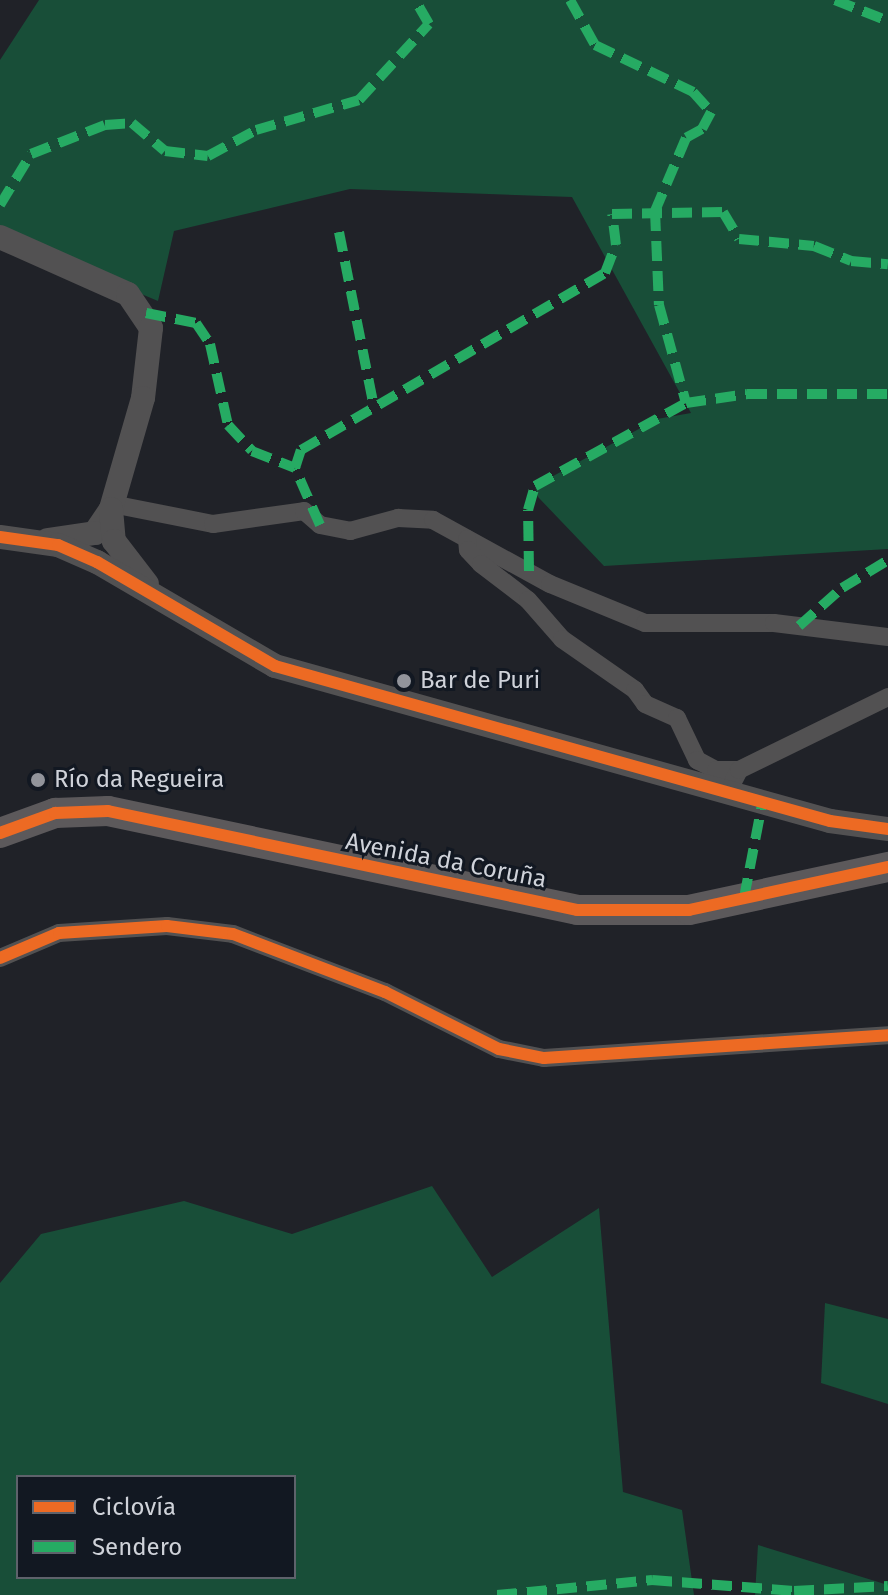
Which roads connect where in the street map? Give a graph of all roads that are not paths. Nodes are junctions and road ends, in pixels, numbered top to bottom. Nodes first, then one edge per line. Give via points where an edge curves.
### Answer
1 (0, 237) edge
2 (112, 506) junction
3 (0, 537) edge
4 (104, 537) junction
5 (467, 539) junction
6 (42, 541) junction
7 (79, 554) junction
8 (110, 569) junction
9 (159, 598) junction
10 (888, 637) edge
11 (888, 697) edge
12 (734, 780) junction
13 (888, 829) edge
14 (0, 833) edge
15 (888, 867) edge
16 (0, 958) edge
17 (888, 1035) edge

1 - 2 street via 128,294 146,313 151,355
2 - 4 street
2 - 5 street via 213,524 304,511 320,525 350,531 398,518 433,520
3 - 6 street
4 - 6 street
4 - 7 street
4 - 8 street
4 - 9 street
5 - 10 street via 550,584 645,623 774,623
5 - 12 street via 468,550 481,564 528,600 562,639 635,690 645,704 677,718 697,760
6 - 7 street
7 - 8 street
8 - 9 street
9 - 12 street via 275,666
11 - 12 street
12 - 13 street via 830,821
14 - 15 main road, Avenida da Coruña via 55,813 108,811 577,910 689,910
16 - 17 street via 59,933 167,926 233,934 385,992 499,1049 544,1058

